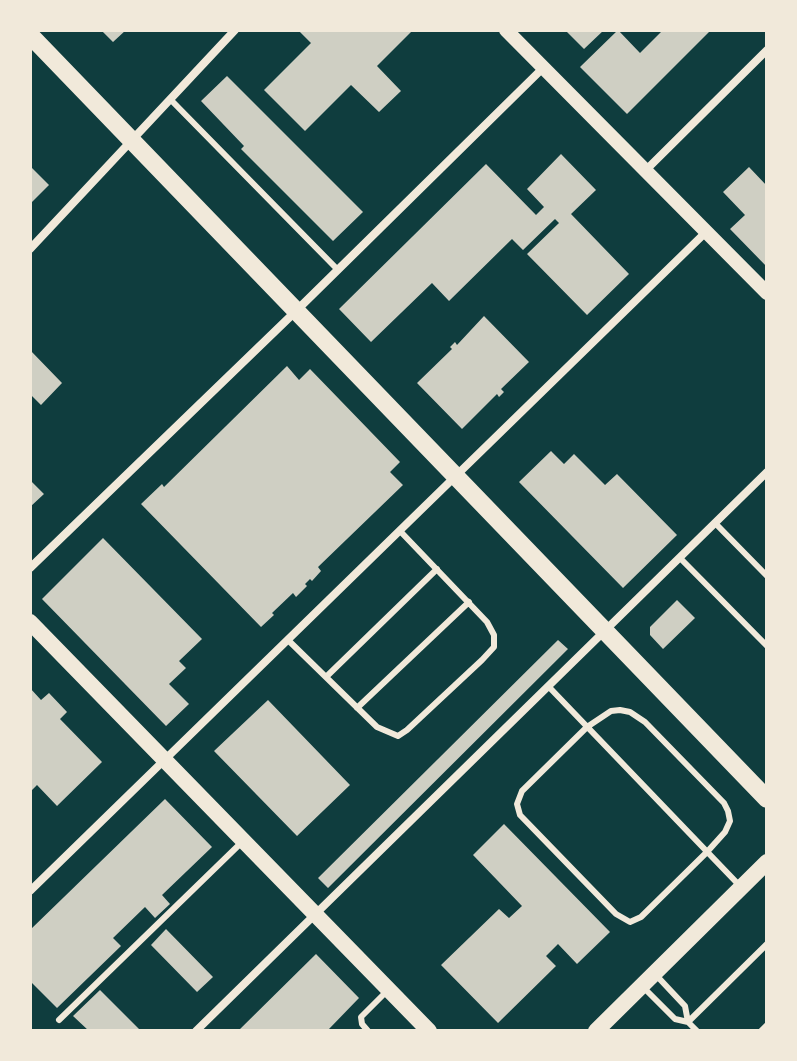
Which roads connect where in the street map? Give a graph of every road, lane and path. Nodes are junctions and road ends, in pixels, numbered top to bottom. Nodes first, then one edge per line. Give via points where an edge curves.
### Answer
1 (235, 30) edge
2 (506, 30) edge
3 (30, 35) edge
4 (767, 50) edge
5 (543, 68) junction
6 (170, 99) junction
7 (131, 140) junction
8 (645, 171) junction
9 (706, 232) junction
10 (30, 249) edge
11 (338, 270) junction
12 (767, 293) edge
13 (296, 311) junction
14 (767, 472) edge
15 (456, 477) junction
16 (715, 523) junction
17 (400, 531) junction
18 (680, 558) junction
19 (30, 568) edge
20 (437, 569) junction
21 (767, 576) edge
22 (469, 602) junction
23 (30, 622) edge
24 (605, 632) junction
25 (288, 640) junction
26 (767, 646) edge
27 (326, 677) junction
28 (549, 687) junction
29 (357, 708) junction
30 (587, 727) junction
31 (165, 760) junction
32 (767, 799) edge
33 (244, 840) junction
34 (707, 852) junction
35 (767, 862) edge
36 (741, 888) junction
37 (30, 891) edge
38 (316, 914) junction
39 (767, 944) edge
40 (654, 973) junction
41 (641, 986) junction
42 (389, 989) junction
43 (59, 1020) dead end
44 (688, 1022) junction
45 (767, 1025) edge
46 (418, 1027) edge
47 (196, 1031) edge
48 (368, 1031) edge
49 (596, 1031) edge
50 (697, 1031) edge
51 (761, 1031) edge

1 - 6 street
2 - 5 street
3 - 7 main road
4 - 8 street
5 - 8 street
5 - 11 street
6 - 7 street
6 - 11 lane
7 - 10 street
7 - 13 main road
8 - 9 street
9 - 12 street
9 - 15 street
11 - 13 street
13 - 15 main road
13 - 19 street
14 - 16 street
15 - 17 street
15 - 24 main road
16 - 18 street
16 - 21 lane
17 - 20 lane
17 - 25 street
18 - 24 street
18 - 26 lane
20 - 22 lane
20 - 27 lane
22 - 29 lane
22 - 29 lane via 494,635 494,647 482,660 398,736 377,727
23 - 31 main road
24 - 28 street
24 - 32 main road
25 - 27 lane
25 - 31 street
27 - 29 lane
28 - 30 lane
28 - 38 street
30 - 34 lane
30 - 34 lane via 611,711 630,712 724,803 730,821
30 - 34 lane via 522,791 520,815 616,914 630,922
31 - 33 main road
31 - 37 street
33 - 38 main road
33 - 43 lane
34 - 36 lane
35 - 36 main road
36 - 40 main road
38 - 42 main road
38 - 47 street
39 - 44 lane
40 - 41 main road
40 - 44 lane via 685,1006
41 - 44 lane via 675,1019
41 - 49 main road
42 - 46 main road
42 - 48 lane via 361,1017
44 - 50 lane
45 - 51 lane

